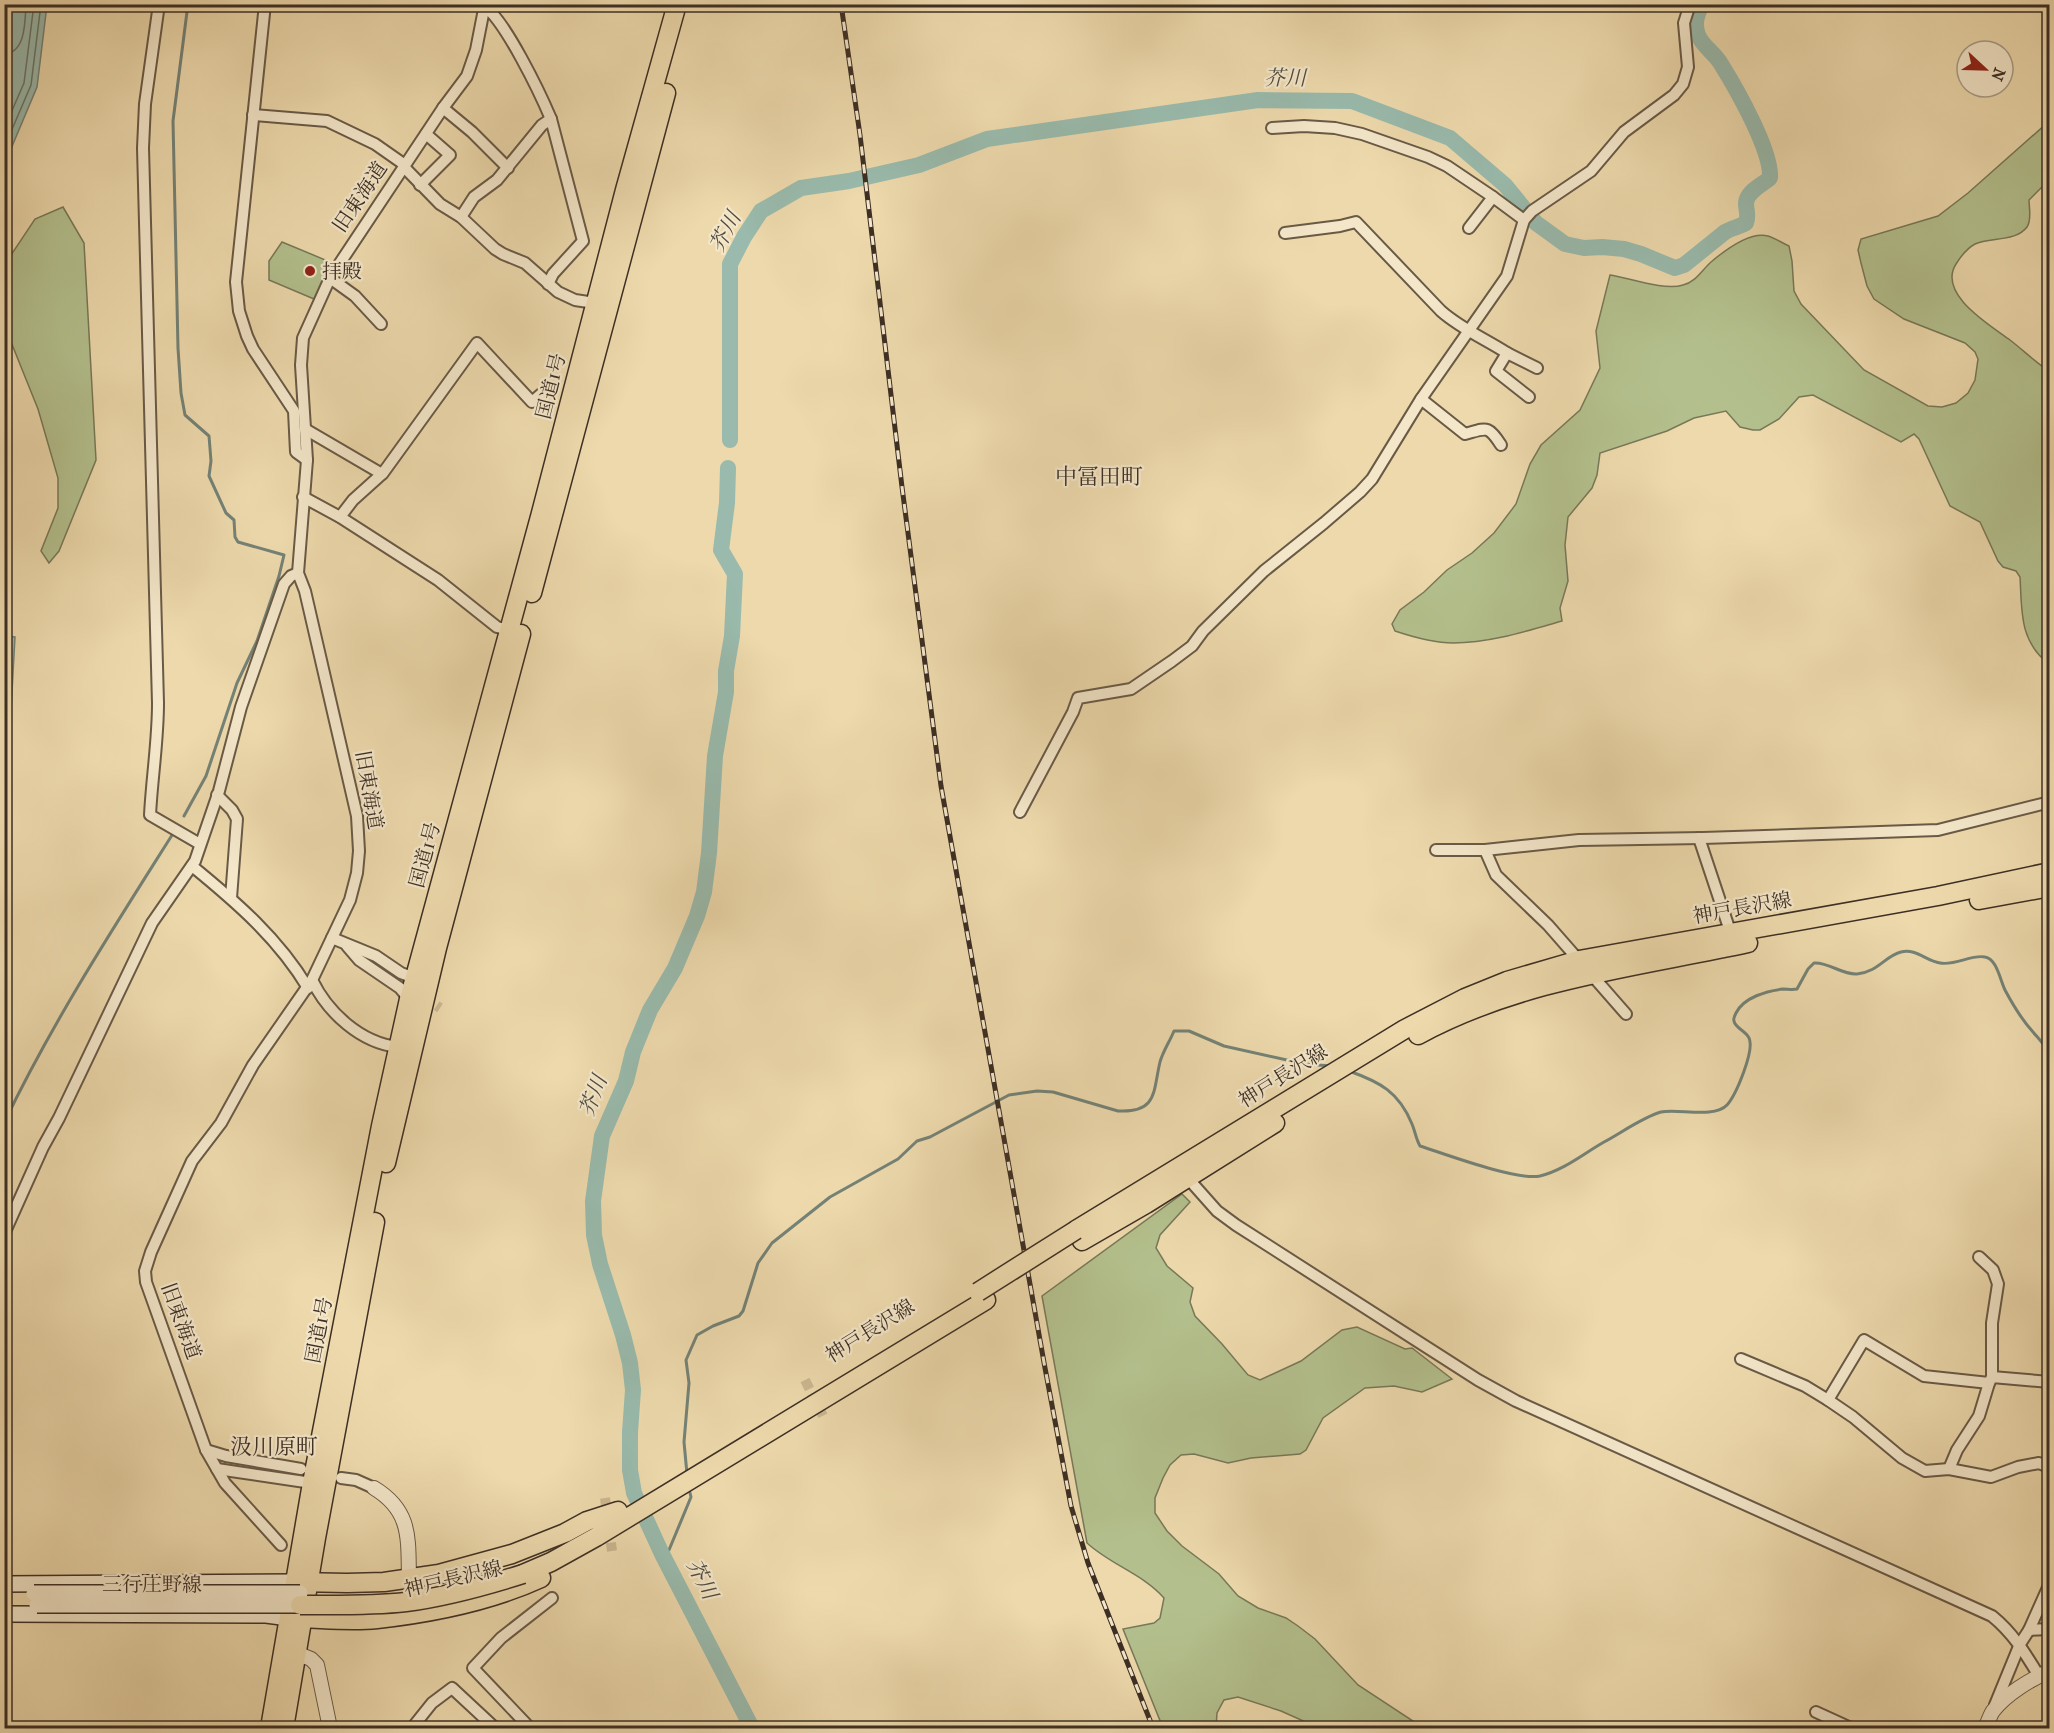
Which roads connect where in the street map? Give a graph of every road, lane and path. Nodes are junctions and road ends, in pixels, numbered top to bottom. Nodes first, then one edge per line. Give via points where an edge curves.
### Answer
1 (159, 4) edge
2 (265, 4) edge
3 (677, 4) edge
4 (689, 4) edge
5 (1690, 4) edge
6 (484, 5) edge
7 (443, 108) junction
8 (253, 115) junction
9 (551, 119) junction
10 (1272, 128) dead end
11 (426, 134) junction
12 (404, 166) junction
13 (508, 168) junction
14 (420, 185) junction
15 (1494, 197) junction
16 (1528, 216) junction
17 (461, 218) junction
18 (1469, 228) dead end
19 (1284, 233) dead end
20 (330, 278) junction
21 (548, 284) junction
22 (595, 303) junction
23 (381, 324) dead end
24 (1469, 329) junction
25 (1507, 352) junction
26 (1537, 368) dead end
27 (548, 387) dead end
28 (1530, 397) dead end
29 (1420, 399) junction
30 (305, 429) junction
31 (1501, 445) dead end
32 (307, 460) junction
33 (382, 474) junction
34 (303, 497) junction
35 (340, 517) junction
36 (298, 573) junction
37 (509, 630) junction
38 (217, 795) junction
39 (2049, 802) edge
40 (1020, 812) dead end
41 (1699, 838) junction
42 (200, 844) junction
43 (1436, 850) dead end
44 (1485, 850) junction
45 (192, 866) junction
46 (2049, 872) edge
47 (2049, 887) edge
48 (231, 898) junction
49 (1731, 934) junction
50 (332, 938) junction
51 (347, 945) junction
52 (1579, 960) junction
53 (387, 972) tunnel mouth
54 (415, 974) junction
55 (1593, 974) junction
56 (310, 984) junction
57 (409, 999) junction
58 (1626, 1014) dead end
59 (1412, 1032) junction
60 (398, 1047) junction
61 (1184, 1172) junction
62 (4, 1234) edge
63 (1979, 1257) dead end
64 (1742, 1359) dead end
65 (1991, 1380) junction
66 (2049, 1382) edge
67 (1828, 1400) junction
68 (206, 1450) junction
69 (2049, 1468) edge
70 (217, 1469) junction
71 (1949, 1469) junction
72 (306, 1476) junction
73 (341, 1478) dead end
74 (374, 1488) joint
75 (281, 1545) dead end
76 (520, 1569) junction
77 (409, 1579) junction
78 (2049, 1583) edge
79 (4, 1584) edge
80 (4, 1594) edge
81 (552, 1598) dead end
82 (36, 1599) junction
83 (299, 1600) junction
84 (4, 1606) edge
85 (4, 1614) edge
86 (2049, 1629) edge
87 (2029, 1630) junction
88 (2020, 1644) junction
89 (296, 1653) junction
90 (2044, 1674) edge
91 (1993, 1711) junction
92 (1816, 1712) dead end
93 (332, 1725) edge
94 (270, 1728) edge
95 (284, 1728) edge
96 (412, 1728) edge
97 (495, 1728) edge
98 (530, 1728) edge
99 (1851, 1728) edge
100 (1985, 1728) edge

1 - 42 street via 143,148 158,703 150,815
2 - 8 street
3 - 22 main road, 国道1号
4 - 83 main road, 国道1号 via 402,1091
5 - 16 street via 1684,23 1688,68 1683,84 1624,132 1591,171
6 - 7 street, 旧東海道 via 476,50 466,76
6 - 9 street via 523,62
7 - 11 street, 旧東海道
7 - 13 street
8 - 12 street via 327,121 375,144
8 - 32 street via 237,300 253,349 294,411 296,452
9 - 13 street
9 - 21 street via 584,241
10 - 15 street via 1304,126 1362,134 1448,166
11 - 12 street, 旧東海道
11 - 14 street via 450,154
12 - 14 street
12 - 20 street, 旧東海道
13 - 17 street via 474,196
14 - 17 street
15 - 16 street
15 - 18 street
16 - 24 street via 1507,276
17 - 21 street via 495,249 525,263
19 - 24 street via 1356,222 1441,311
20 - 23 street via 355,296
20 - 30 street, 旧東海道 via 303,338
21 - 22 street via 575,300
22 - 37 main road, 国道1号
24 - 25 street
24 - 29 street
25 - 26 street
25 - 28 street via 1496,371
27 - 33 street via 532,402 477,344
29 - 31 street via 1465,434 1486,428
29 - 40 street via 1372,479 1264,571 1192,646 1131,689 1078,698
30 - 32 street, 旧東海道
30 - 33 street
32 - 34 street, 旧東海道
33 - 35 street
34 - 35 street
34 - 36 street, 旧東海道
35 - 37 street via 438,580 497,627
36 - 38 street via 284,584 241,707
36 - 50 street, 旧東海道 via 358,829 354,887
37 - 54 main road, 国道1号
38 - 42 street
38 - 48 street via 237,819
39 - 41 street via 1938,830
41 - 44 street via 1569,840
41 - 49 street
42 - 45 street
43 - 44 street
44 - 52 street via 1496,875
45 - 48 street
45 - 62 street via 152,923
46 - 49 main road, 神戸長沢線
47 - 55 main road, 神戸長沢線
48 - 56 street via 273,938
49 - 52 main road, 神戸長沢線
50 - 51 street
50 - 56 street, 旧東海道
51 - 53 street
51 - 54 street via 376,956 401,973
51 - 57 street via 359,960 400,988
52 - 55 street
52 - 59 main road, 神戸長沢線 via 1465,998
54 - 57 main road, 国道1号
55 - 58 street
55 - 59 main road, 神戸長沢線 via 1514,994
56 - 60 street via 338,1016 372,1040
56 - 68 street, 旧東海道 via 252,1065 221,1123 192,1161 145,1271
57 - 60 main road, 国道1号
59 - 61 main road, 神戸長沢線
60 - 72 main road, 国道1号
61 - 76 main road, 神戸長沢線 via 619,1522 551,1562
61 - 88 street via 1217,1210 1236,1225 1501,1393 1986,1613 2006,1627
63 - 65 street via 1993,1270 1998,1284 1992,1323
64 - 67 street
65 - 66 street
65 - 67 street via 1924,1376 1864,1340
65 - 71 street via 1979,1416
67 - 71 street via 1902,1458 1925,1471
68 - 70 street, 旧東海道
68 - 72 street
69 - 71 street via 2039,1463 1991,1477
70 - 72 street
70 - 75 street, 旧東海道
72 - 83 main road, 国道1号
73 - 74 street
74 - 77 street via 390,1499 402,1516 408,1541
76 - 77 main road, 神戸長沢線
76 - 83 main road, 神戸長沢線, bridge via 472,1589 408,1602
76 - 83 main road, 神戸長沢線 via 487,1597 375,1619
77 - 83 main road, 神戸長沢線 via 356,1583
78 - 87 street
79 - 83 main road, 三行庄野線
80 - 82 main road, 三行庄野線
81 - 98 street via 501,1638 473,1668
82 - 83 main road, 三行庄野線, bridge
82 - 84 main road, 三行庄野線
83 - 85 main road, 三行庄野線 via 257,1615
83 - 89 main road, 国道1号
83 - 94 main road, 国道1号
86 - 87 street
87 - 88 street
88 - 90 street
88 - 91 street
89 - 93 street via 311,1659 318,1670
89 - 95 main road, 国道1号
90 - 91 street
91 - 100 street
92 - 99 street
96 - 97 street via 432,1703 452,1688

